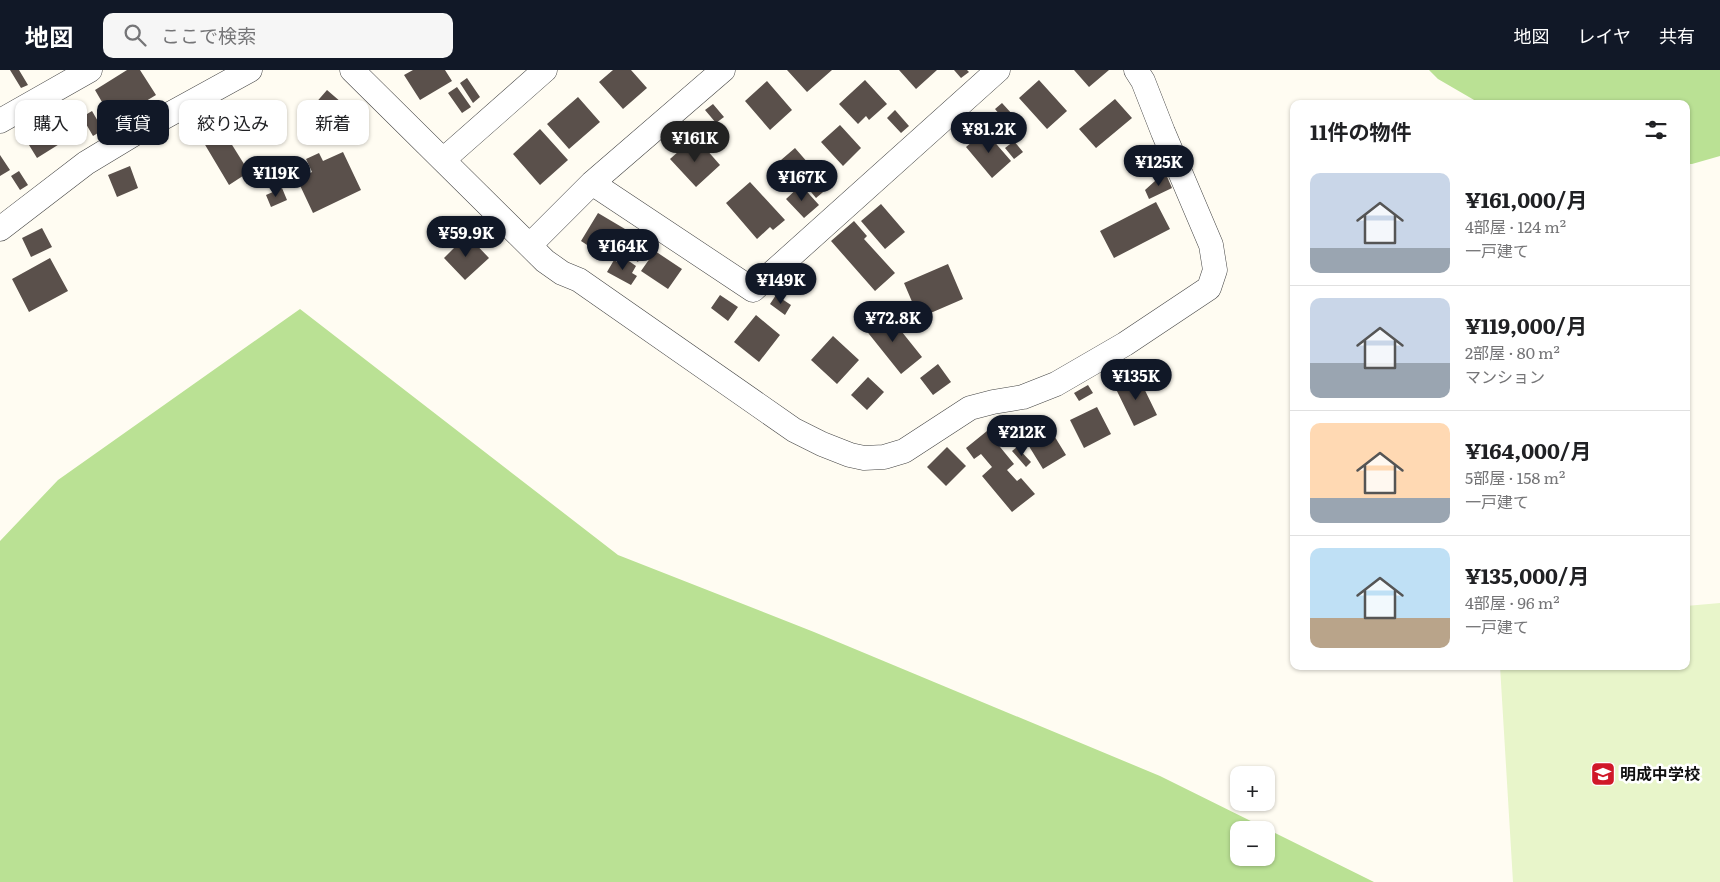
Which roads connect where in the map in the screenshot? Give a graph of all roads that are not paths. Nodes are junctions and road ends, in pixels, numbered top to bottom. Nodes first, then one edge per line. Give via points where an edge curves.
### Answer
1 (90, 70) edge
2 (250, 70) edge
3 (352, 70) edge
4 (545, 70) edge
5 (723, 70) edge
6 (998, 70) edge
7 (1136, 70) edge
8 (0, 121) edge
9 (443, 160) junction
10 (592, 183) junction
11 (0, 229) edge
12 (530, 245) junction

1 - 8 street
2 - 11 street via 86,163
3 - 9 street
4 - 9 street
5 - 10 street
6 - 10 street via 753,290
7 - 12 street via 1211,245 1214,270 1210,288 1125,344 1056,384 1023,397 970,408 904,452 864,458 822,444 794,430 579,280 562,273
9 - 12 street
10 - 12 street

